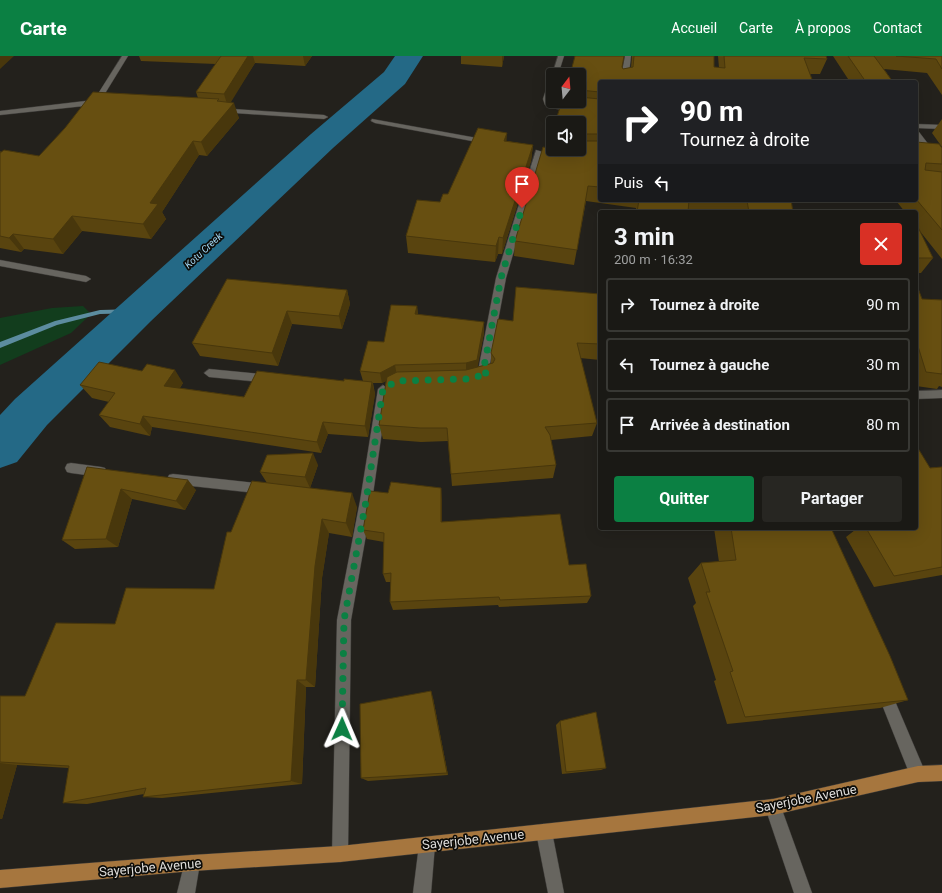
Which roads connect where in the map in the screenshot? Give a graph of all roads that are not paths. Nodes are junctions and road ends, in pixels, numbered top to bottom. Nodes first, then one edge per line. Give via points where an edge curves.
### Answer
1 (125, 56) edge
2 (561, 56) edge
3 (628, 56) edge
4 (557, 68) edge
5 (624, 80) edge
6 (566, 108) edge
7 (215, 109) edge
8 (598, 112) edge
9 (0, 113) edge
10 (324, 117) dead end
11 (375, 121) dead end
12 (918, 126) edge
13 (942, 127) edge
14 (918, 137) edge
15 (493, 143) edge
16 (539, 152) dead end
17 (942, 167) edge
18 (0, 263) edge
19 (86, 279) dead end
20 (209, 373) dead end
21 (473, 377) edge
22 (280, 380) edge
23 (383, 387) dead end
24 (942, 394) edge
25 (918, 395) edge
26 (70, 468) dead end
27 (110, 472) edge
28 (157, 477) edge
29 (275, 490) edge
30 (350, 499) edge
31 (366, 501) junction
32 (878, 677) edge
33 (942, 773) edge
34 (918, 774) junction
35 (773, 807) junction
36 (544, 832) junction
37 (427, 844) junction
38 (340, 854) junction
39 (192, 863) junction
40 (0, 879) edge
41 (186, 893) edge
42 (422, 893) edge
43 (556, 893) edge
44 (803, 893) edge

1 - 9 street via 101,102
2 - 4 street
3 - 5 street
6 - 8 street
7 - 10 street
11 - 15 street
12 - 13 street
14 - 17 street
16 - 21 street via 501,278 483,372 488,374
18 - 19 street
20 - 22 street
23 - 31 street
24 - 25 street
26 - 27 street
28 - 29 street
30 - 31 street
31 - 38 street via 344,620
32 - 34 street
33 - 34 main road, Sayerjobe Avenue
34 - 35 main road, Sayerjobe Avenue
35 - 36 main road, Sayerjobe Avenue
35 - 44 street
36 - 37 main road, Sayerjobe Avenue
36 - 43 lane
37 - 38 main road, Sayerjobe Avenue
37 - 42 street
38 - 39 main road, Sayerjobe Avenue
39 - 40 main road, Sayerjobe Avenue
39 - 41 street

